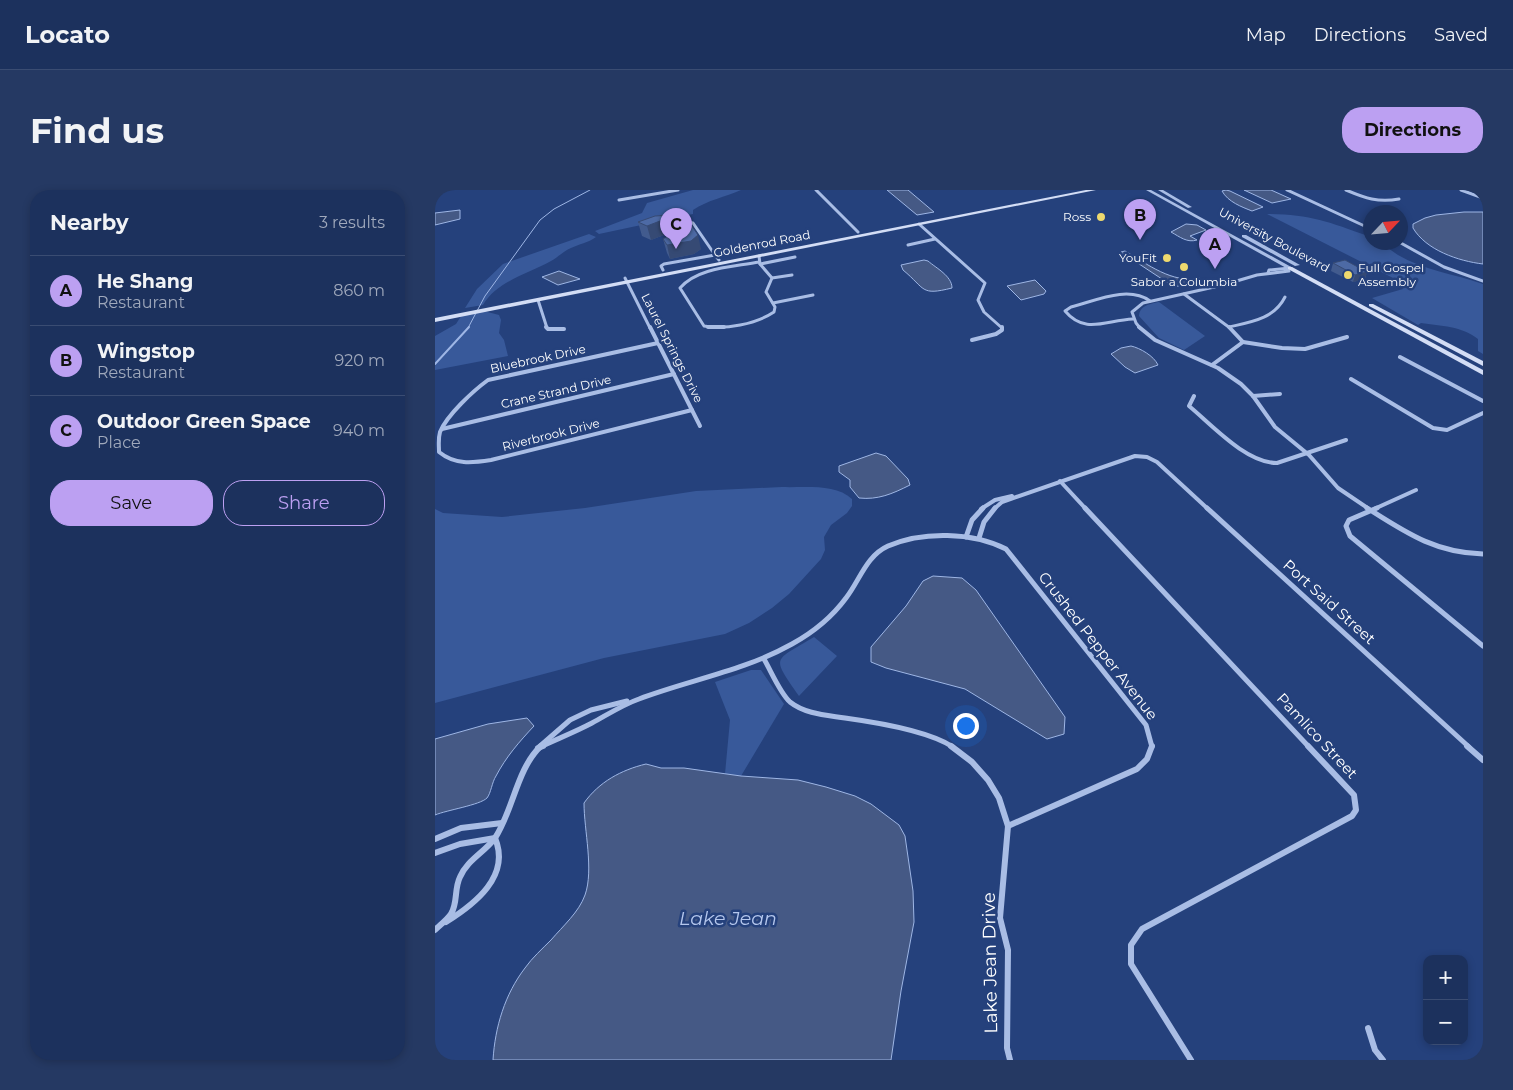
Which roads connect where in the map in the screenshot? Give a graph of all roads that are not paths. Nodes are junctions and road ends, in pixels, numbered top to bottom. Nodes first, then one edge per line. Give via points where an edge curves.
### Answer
1 (678, 190) edge
2 (816, 190) edge
3 (1074, 190) edge
4 (1094, 190) edge
5 (1147, 190) edge
6 (1160, 190) edge
7 (1287, 190) edge
8 (1346, 190) edge
9 (1461, 190) edge
10 (1483, 198) edge
11 (1399, 199) dead end
12 (619, 200) dead end
13 (1008, 205) junction
14 (965, 211) junction
15 (919, 224) junction
16 (1363, 225) edge
17 (685, 228) edge
18 (859, 232) junction
19 (935, 239) junction
20 (809, 244) junction
21 (908, 245) dead end
22 (1408, 247) edge
23 (717, 257) junction
24 (795, 257) dead end
25 (759, 261) junction
26 (1297, 265) joint
27 (1289, 268) junction
28 (791, 275) dead end
29 (772, 278) junction
30 (626, 280) junction
31 (1483, 281) edge
32 (1184, 294) junction
33 (813, 295) dead end
34 (538, 297) junction
35 (1285, 297) dead end
36 (1150, 301) junction
37 (773, 303) junction
38 (469, 311) junction
39 (435, 315) edge
40 (1133, 319) junction
41 (435, 320) edge
42 (1229, 327) junction
43 (564, 329) dead end
44 (1347, 336) dead end
45 (972, 340) dead end
46 (1243, 342) junction
47 (658, 343) junction
48 (1400, 357) dead end
49 (1483, 364) edge
50 (1212, 365) junction
51 (1483, 372) edge
52 (674, 374) junction
53 (1351, 379) dead end
54 (1280, 394) dead end
55 (1194, 396) dead end
56 (1253, 396) junction
57 (1483, 401) edge
58 (692, 410) junction
59 (1483, 413) edge
60 (700, 426) dead end
61 (442, 429) junction
62 (1346, 440) dead end
63 (1307, 452) junction
64 (1060, 481) junction
65 (1416, 490) dead end
66 (1023, 494) junction
67 (1369, 509) junction
68 (966, 537) junction
69 (979, 538) junction
70 (1483, 554) edge
71 (1483, 646) edge
72 (764, 659) junction
73 (640, 698) junction
74 (538, 748) junction
75 (1483, 760) edge
76 (502, 823) junction
77 (1009, 826) junction
78 (495, 838) junction
79 (435, 839) edge
80 (435, 853) edge
81 (442, 925) junction
82 (435, 930) edge
83 (1368, 1028) dead end
84 (1010, 1060) edge
85 (1191, 1060) edge
86 (1383, 1060) edge

1 - 12 street
2 - 18 street
3 - 13 main road, Goldenrod Road
4 - 13 main road, Goldenrod Road
5 - 27 street, University Boulevard
6 - 26 street, University Boulevard
7 - 16 street
8 - 11 street via 1374,202
9 - 10 street
13 - 14 main road, Goldenrod Road
13 - 15 main road, Goldenrod Road
14 - 15 main road
14 - 18 main road, Goldenrod Road
15 - 19 street
15 - 20 main road, Goldenrod Road
17 - 23 street via 680,225 691,223
18 - 20 main road, Goldenrod Road
19 - 21 street
19 - 45 street via 984,281 978,300 980,306 1003,327 996,334
20 - 23 main road, Goldenrod Road
20 - 25 main road, Goldenrod Road
22 - 31 street via 1445,268
23 - 30 main road, Goldenrod Road
24 - 25 street
25 - 29 street
25 - 30 main road, Goldenrod Road
25 - 37 street via 697,275 686,280 681,288 703,324 709,328 766,317 775,310
26 - 49 main road, University Boulevard
27 - 32 street via 1289,272 1268,273
27 - 51 main road, University Boulevard
28 - 29 street
29 - 37 street via 766,292
30 - 34 main road, Goldenrod Road
30 - 34 main road, Goldenrod Road via 607,281
30 - 47 street, Laurel Springs Drive
32 - 36 street
32 - 42 street
33 - 37 street
34 - 38 main road, Goldenrod Road
34 - 43 street via 545,326
35 - 42 street via 1282,306 1269,316
36 - 40 street via 1136,307
36 - 40 street via 1129,293 1065,311 1081,325 1088,326
38 - 39 main road, Goldenrod Road
38 - 41 main road, Goldenrod Road
40 - 50 street via 1157,342
42 - 46 street
44 - 46 street via 1305,349
46 - 50 street
47 - 52 street, Laurel Springs Drive
47 - 61 street, Bluebrook Drive via 488,380
48 - 57 street
50 - 56 street
52 - 58 street, Laurel Springs Drive
52 - 61 street, Crane Strand Drive
53 - 59 street via 1433,428 1447,430
54 - 56 street
55 - 63 street via 1189,406 1259,461 1277,463
56 - 63 street via 1264,416
58 - 60 street, Laurel Springs Drive
58 - 61 street, Riverbrook Drive via 471,463 453,462 439,452 438,439
62 - 63 street
63 - 67 street via 1319,470 1338,488
64 - 66 street
64 - 75 street, Port Said Street via 1135,456 1157,462
64 - 85 street, Pamlico Street via 1354,795 1356,810 1352,816 1142,929 1131,945 1131,964
65 - 67 street
66 - 68 street via 1003,497 975,512
66 - 69 street via 1002,502 990,511
67 - 70 street via 1408,535 1435,548
67 - 71 street via 1349,520 1346,526 1349,536
68 - 69 street
68 - 72 street via 920,538 887,546 864,566 852,591 815,630
69 - 77 street, Crushed Pepper Avenue via 1006,549 1146,725 1153,739 1152,751 1137,769
72 - 73 street
72 - 77 street, Lake Jean Drive via 788,700 800,709 885,724 949,745 972,762 988,780 999,798
73 - 74 street
73 - 74 street via 609,705 570,720
74 - 76 street
76 - 78 street
76 - 79 street via 461,828
77 - 84 street, Lake Jean Drive via 1000,918 1008,950 1007,1040
78 - 80 street via 460,844
78 - 81 street via 459,876 455,904
78 - 81 street via 500,853 492,880 478,900
81 - 82 street
83 - 86 street via 1375,1050

